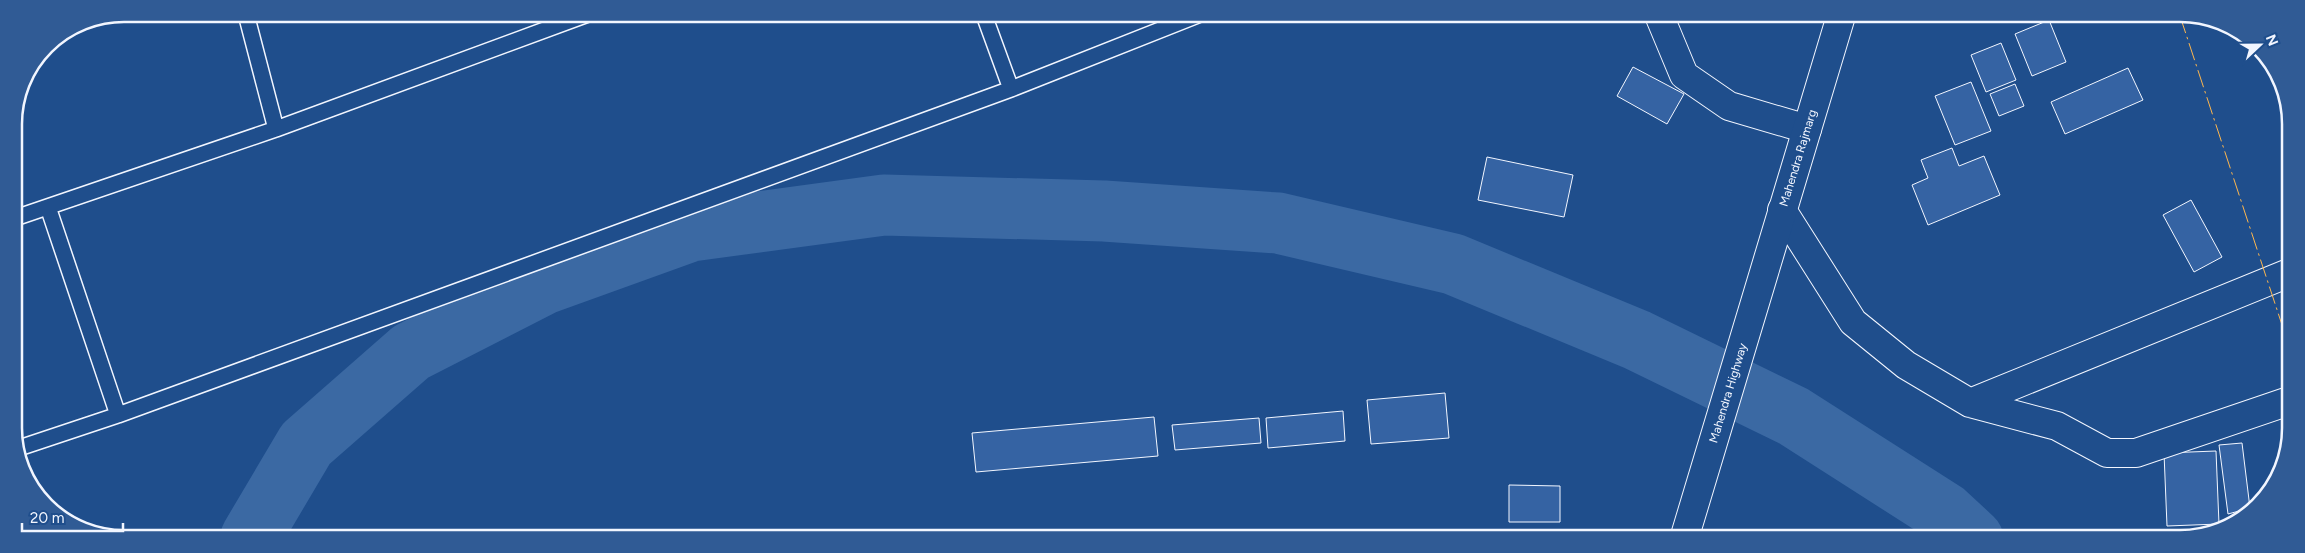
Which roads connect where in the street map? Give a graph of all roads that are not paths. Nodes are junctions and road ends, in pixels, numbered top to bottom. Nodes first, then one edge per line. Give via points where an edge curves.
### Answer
1 (248, 23) edge
2 (564, 23) edge
3 (987, 23) edge
4 (1178, 23) edge
5 (1662, 23) edge
6 (1838, 23) edge
7 (1011, 89) junction
8 (276, 129) junction
9 (1807, 129) junction
10 (48, 207) junction
11 (1782, 210) junction
12 (23, 215) edge
13 (2282, 276) edge
14 (1756, 301) joint
15 (1970, 403) junction
16 (2282, 403) edge
17 (118, 415) junction
18 (24, 446) edge
19 (1686, 530) edge

1 - 8 lane
2 - 8 lane
3 - 7 lane
4 - 7 lane
5 - 9 main road via 1684,75 1729,106
6 - 9 main road, Mahendra Rajmarg
7 - 17 lane
8 - 10 lane
9 - 11 main road, Mahendra Rajmarg
10 - 12 lane
10 - 17 lane
11 - 14 main road, Mahendra Rajmarg
11 - 15 main road via 1853,322 1906,365
13 - 15 main road
14 - 19 main road, Mahendra Highway
15 - 16 main road via 2057,426 2107,453 2136,454
17 - 18 lane

